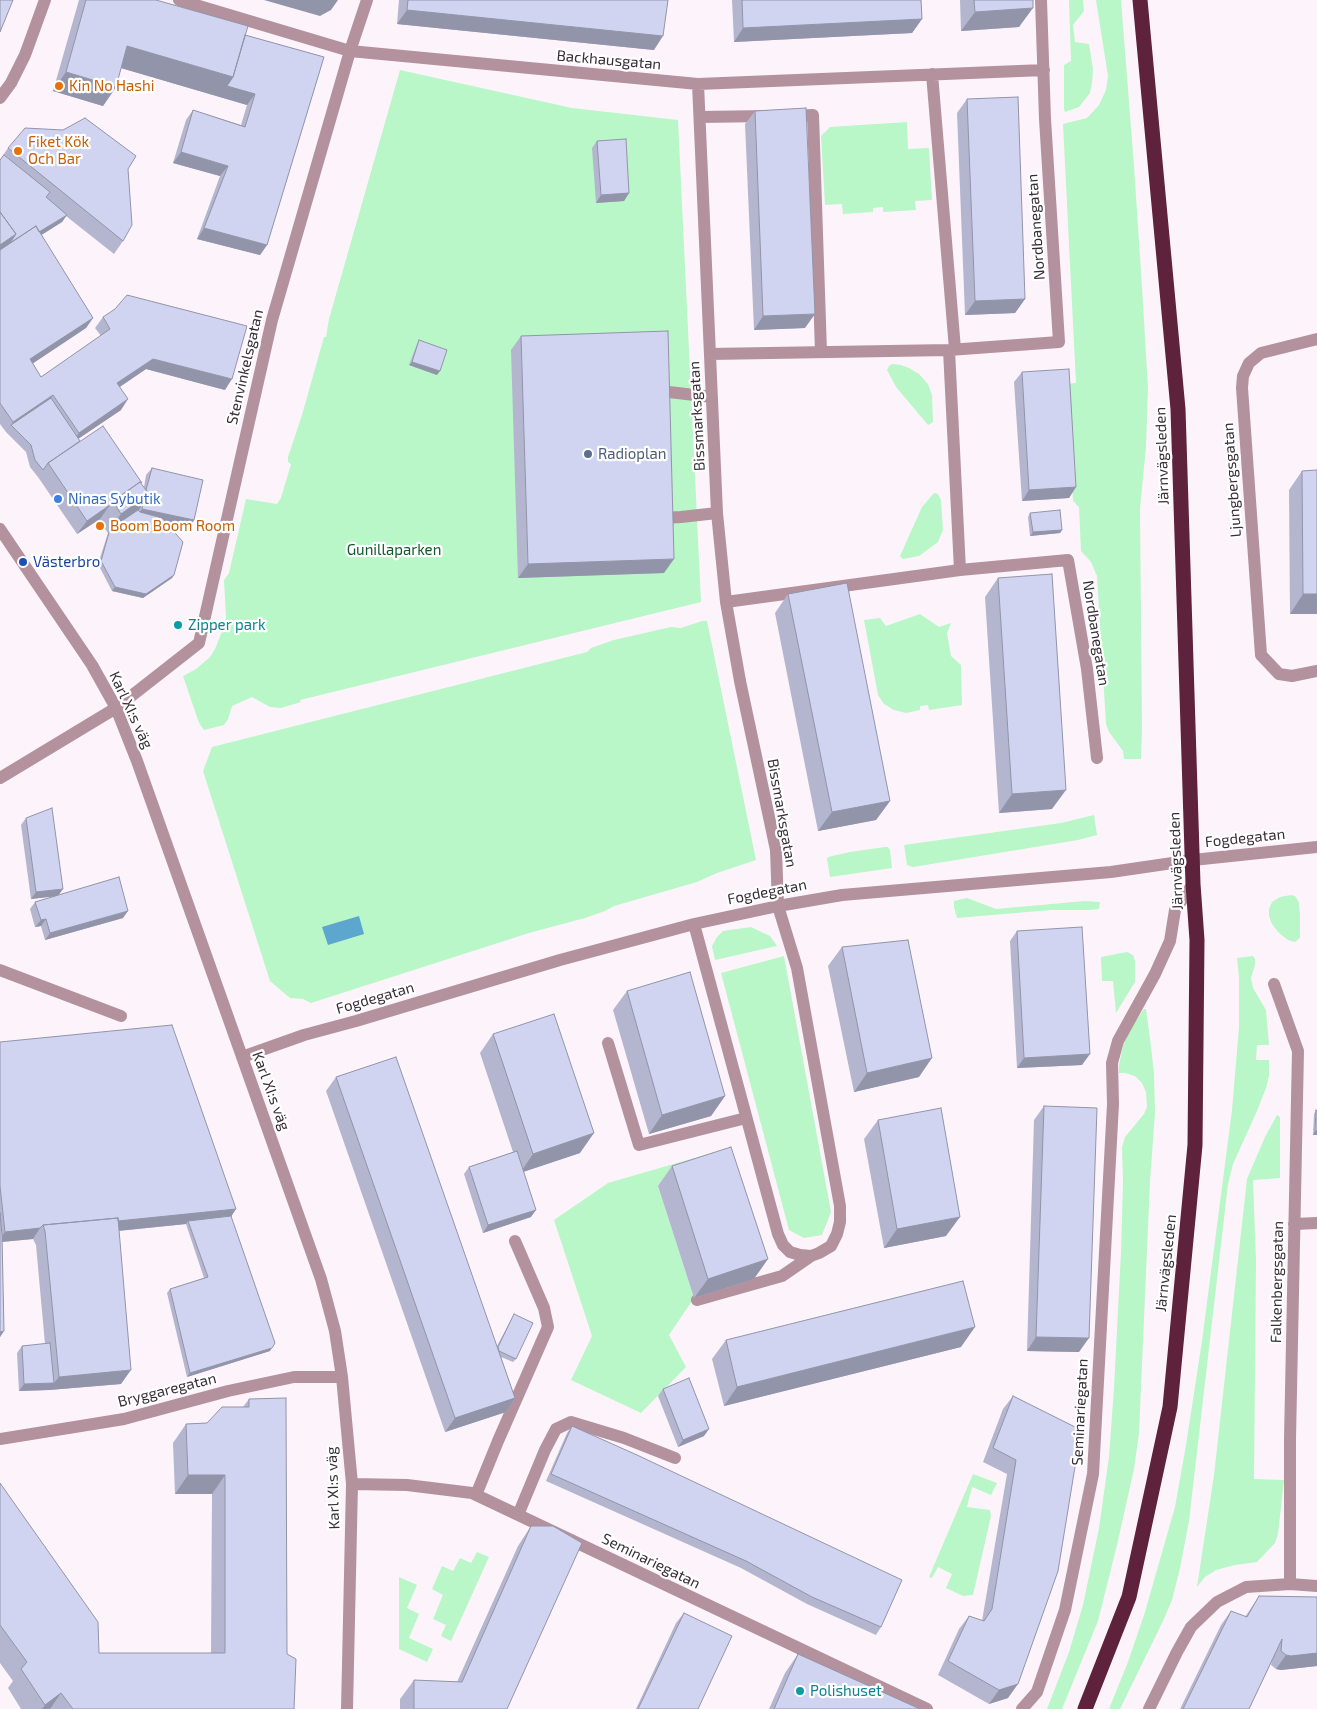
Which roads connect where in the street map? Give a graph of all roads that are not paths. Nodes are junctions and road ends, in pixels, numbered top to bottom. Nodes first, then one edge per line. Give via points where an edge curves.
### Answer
1 (45, 0) edge
2 (179, 0) edge
3 (367, 0) edge
4 (1042, 0) edge
5 (1140, 0) edge
6 (350, 51) junction
7 (1044, 70) junction
8 (932, 74) junction
9 (698, 84) junction
10 (0, 96) edge
11 (700, 117) junction
12 (1317, 339) edge
13 (952, 350) junction
14 (820, 352) junction
15 (710, 354) junction
16 (660, 391) edge
17 (712, 397) junction
18 (717, 513) junction
19 (663, 518) edge
20 (0, 529) edge
21 (960, 570) junction
22 (726, 602) junction
23 (1317, 670) edge
24 (116, 708) junction
25 (1097, 758) dead end
26 (0, 778) edge
27 (1317, 847) edge
28 (1193, 860) junction
29 (1193, 884) junction
30 (778, 906) junction
31 (694, 924) junction
32 (0, 970) edge
33 (1274, 984) dead end
34 (121, 1016) dead end
35 (608, 1044) dead end
36 (242, 1058) junction
37 (746, 1118) junction
38 (1317, 1223) edge
39 (1294, 1224) junction
40 (515, 1241) dead end
41 (811, 1256) junction
42 (697, 1300) dead end
43 (342, 1378) junction
44 (0, 1439) edge
45 (676, 1458) dead end
46 (352, 1484) junction
47 (476, 1495) junction
48 (518, 1515) junction
49 (1290, 1584) junction
50 (1317, 1586) edge
51 (347, 1709) edge
52 (927, 1709) edge
53 (1022, 1709) edge
54 (1085, 1709) edge
55 (1149, 1709) edge

1 - 10 street via 25,55 11,83
2 - 6 street, Backhausgatan
3 - 6 street, Stenvinkelsgatan
4 - 7 street, Nordbanegatan
5 - 28 highway, Järnvägsleden via 1178,409
6 - 9 street, Backhausgatan
6 - 24 street, Stenvinkelsgatan via 272,320 199,643
7 - 8 street, Backhausgatan
7 - 13 street, Nordbanegatan via 1059,342
8 - 9 street, Backhausgatan
8 - 13 street
9 - 11 street, Bissmarksgatan
11 - 14 street via 812,115
11 - 15 street, Bissmarksgatan
12 - 23 street, Ljungbergsgatan via 1261,353 1249,363 1242,388 1261,655 1279,674 1292,676
13 - 14 street, Nordbanegatan
13 - 21 street
14 - 15 street, Nordbanegatan
15 - 17 street, Bissmarksgatan
16 - 17 street
17 - 18 street, Bissmarksgatan
18 - 19 street
18 - 22 street, Bissmarksgatan
20 - 24 street, Karl XI:s väg via 92,665
21 - 22 street, Nordbanegatan
21 - 25 street, Nordbanegatan via 1068,560 1087,669
22 - 30 street, Bissmarksgatan via 776,850
24 - 26 street, Stenvinkelsgatan
24 - 36 street, Karl XI:s väg
27 - 28 street, Fogdegatan
28 - 29 highway, Järnvägsleden
28 - 30 street, Fogdegatan via 1110,872 842,894
29 - 53 street, Seminariegatan via 1174,910 1170,941 1118,1041 1112,1063 1113,1104 1093,1474 1065,1610 1037,1692
29 - 54 highway, Järnvägsleden via 1198,958 1195,1145 1170,1407 1128,1597
30 - 31 street, Fogdegatan
30 - 41 street, Bissmarksgatan via 797,968 840,1206 839,1228 831,1246
31 - 36 street, Fogdegatan via 304,1035
31 - 37 street
32 - 34 street
33 - 39 street, Falkenbergsgatan via 1298,1051
35 - 37 street via 639,1145
36 - 43 street, Karl XI:s väg via 320,1279
37 - 41 street via 783,1245 790,1252
38 - 39 street
39 - 49 street, Falkenbergsgatan
40 - 47 street via 544,1308 548,1326
41 - 42 street, Bissmarksgatan via 782,1276
43 - 44 street, Bryggaregatan via 294,1377 124,1419
43 - 46 street, Karl XI:s väg
45 - 48 street via 571,1422 556,1429
46 - 47 street, Seminariegatan via 407,1485
46 - 51 street, Karl XI:s väg
47 - 48 street, Seminariegatan
48 - 52 street, Seminariegatan
49 - 50 street
49 - 55 street via 1246,1587 1217,1602 1191,1628

